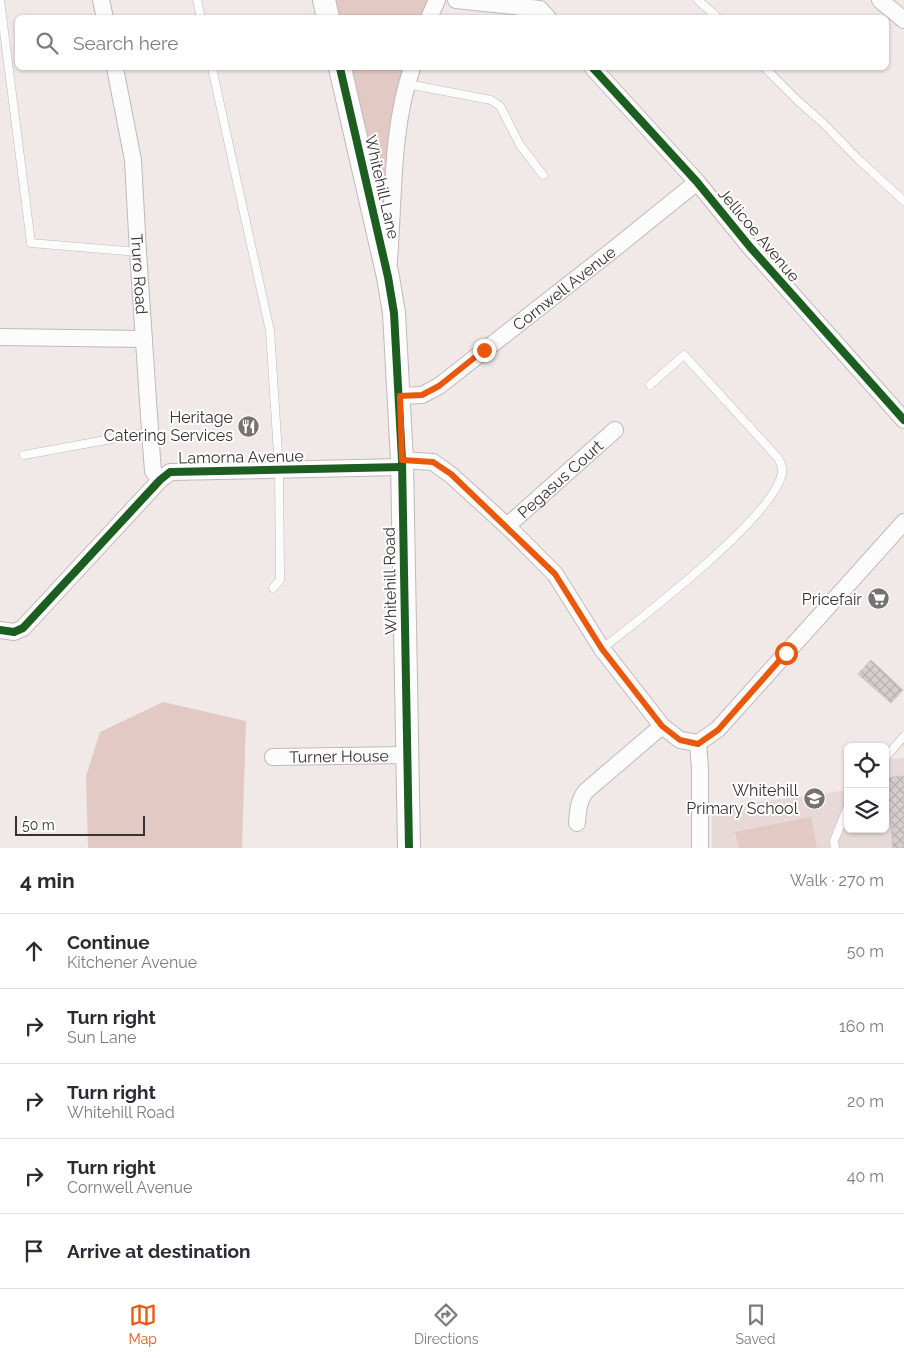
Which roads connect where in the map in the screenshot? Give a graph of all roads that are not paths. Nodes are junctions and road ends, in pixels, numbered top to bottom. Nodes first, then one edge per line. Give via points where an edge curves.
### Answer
1 (0, 0) edge
2 (101, 0) edge
3 (197, 0) edge
4 (324, 0) edge
5 (437, 0) edge
6 (456, 0) edge
7 (698, 0) edge
8 (880, 0) edge
9 (545, 9) edge
10 (104, 15) edge
11 (200, 15) edge
12 (327, 15) edge
13 (430, 15) edge
14 (715, 15) edge
15 (904, 20) edge
16 (115, 70) edge
17 (212, 70) edge
18 (340, 70) edge
19 (411, 70) edge
20 (594, 70) edge
21 (767, 70) edge
22 (407, 84) junction
23 (543, 175) dead end
24 (697, 182) junction
25 (904, 201) edge
26 (138, 252) junction
27 (388, 277) junction
28 (394, 313) joint
29 (0, 337) edge
30 (144, 339) junction
31 (650, 385) dead end
32 (400, 396) junction
33 (904, 420) edge
34 (614, 430) dead end
35 (150, 432) junction
36 (24, 455) dead end
37 (402, 464) junction
38 (279, 469) junction
39 (160, 480) junction
40 (904, 522) edge
41 (507, 526) junction
42 (273, 588) dead end
43 (0, 630) edge
44 (602, 649) junction
45 (662, 726) junction
46 (904, 736) edge
47 (698, 744) junction
48 (889, 753) edge
49 (406, 755) junction
50 (273, 757) dead end
51 (844, 816) edge
52 (577, 823) dead end
53 (409, 848) edge
54 (700, 848) edge
55 (836, 848) edge

1 - 26 lane via 31,243
2 - 10 street
3 - 11 lane
4 - 12 street
5 - 13 street
6 - 9 street
7 - 14 lane
8 - 15 street
16 - 26 street, Truro Road via 134,160
17 - 38 lane via 270,331
18 - 27 street, Whitehill Lane
19 - 22 street
20 - 24 street, Jellicoe Avenue
21 - 25 lane
22 - 23 lane via 491,100 500,106 520,145
22 - 27 street via 395,155
24 - 32 street, Cornwell Avenue via 439,386 422,395
24 - 33 street, Jellicoe Avenue
26 - 30 street, Truro Road
27 - 28 street, Whitehill Lane
28 - 32 street, Whitehill Road
29 - 30 street
30 - 35 street, Truro Road
31 - 44 lane via 684,355 778,458 782,474 749,522 683,585
32 - 37 street, Whitehill Road
34 - 41 street, Pegasus Court
35 - 36 lane
35 - 39 street, Truro Road via 152,469
37 - 38 street, Lamorna Avenue
37 - 41 street, Lamorna Avenue via 433,462 451,474
37 - 49 street, Whitehill Road
38 - 39 street, Lamorna Avenue via 172,472
38 - 42 lane via 280,580
39 - 43 street, Lamorna Avenue via 22,630
40 - 47 street via 718,730
41 - 44 street, Lamorna Avenue via 555,574
44 - 45 street, Lamorna Avenue
45 - 47 street, Lamorna Avenue via 680,740
45 - 52 street via 586,791 579,804
46 - 48 lane
47 - 54 street
49 - 50 street, Turner House
49 - 53 street, Whitehill Road
51 - 55 lane via 834,841

